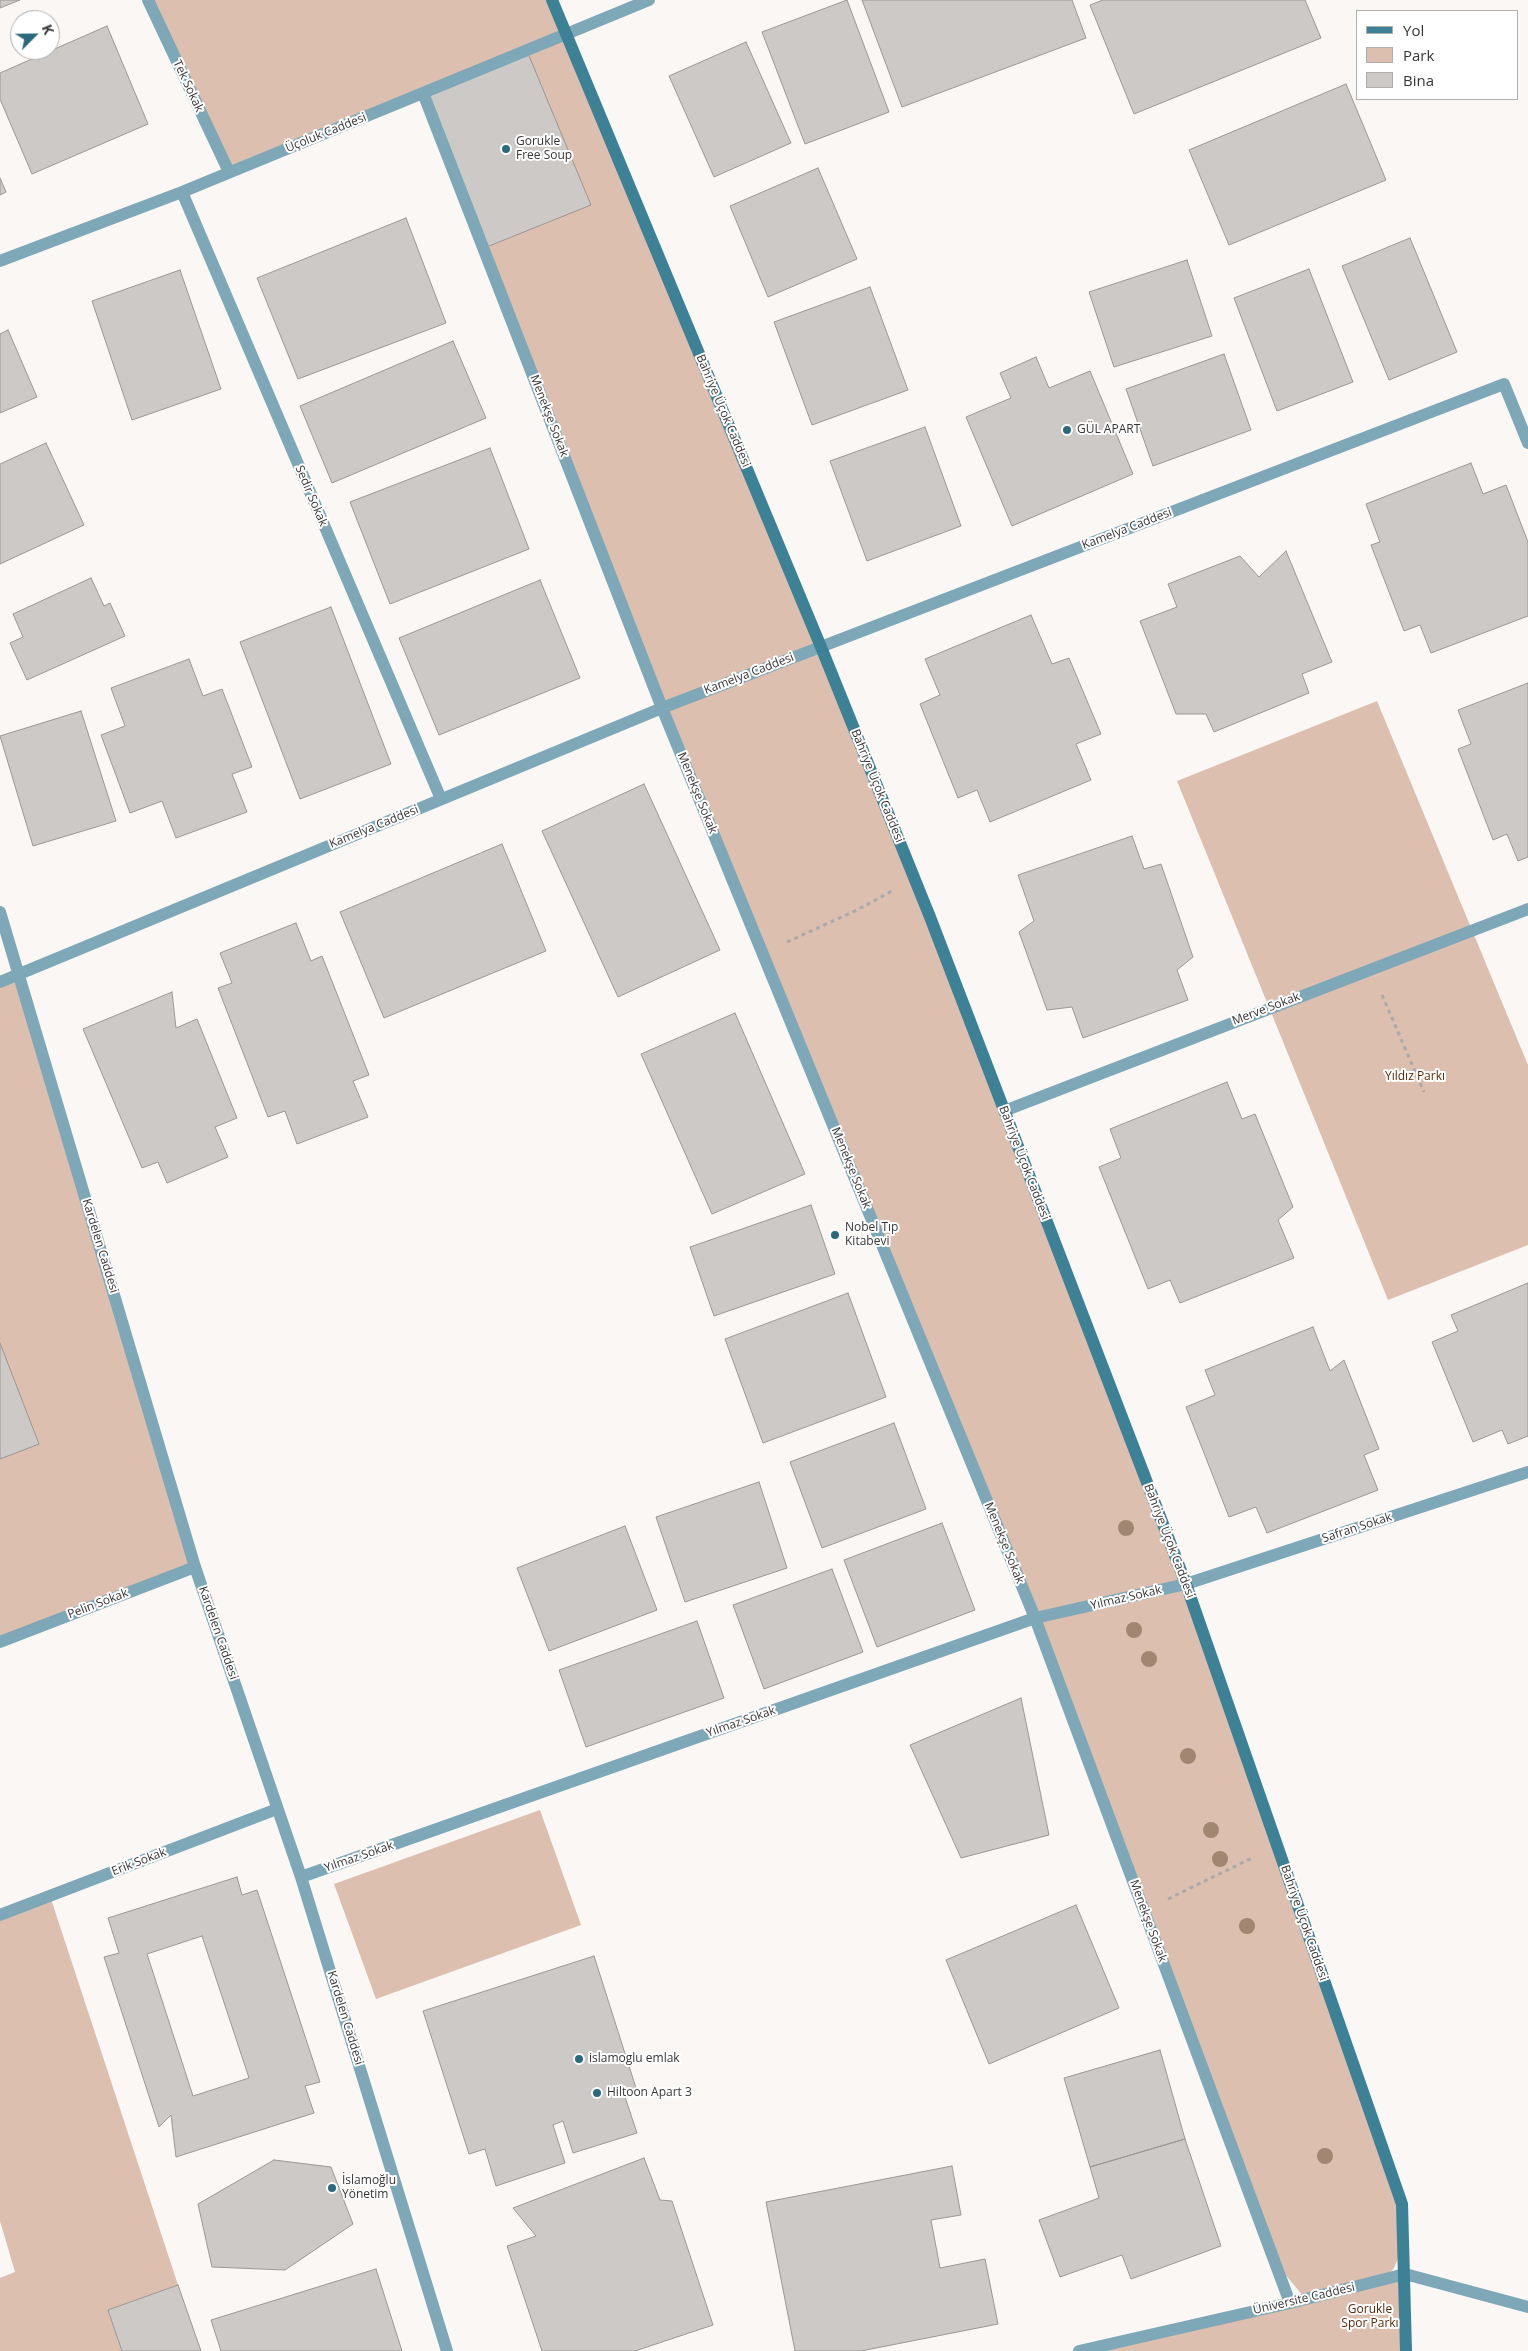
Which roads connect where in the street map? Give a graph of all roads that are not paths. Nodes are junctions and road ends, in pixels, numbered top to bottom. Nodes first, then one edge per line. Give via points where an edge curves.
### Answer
1 (148, 0) edge
2 (552, 0) edge
3 (650, 0) edge
4 (566, 35) junction
5 (423, 93) junction
6 (229, 172) junction
7 (182, 192) junction
8 (0, 261) edge
9 (1528, 443) edge
10 (821, 647) junction
11 (662, 708) junction
12 (441, 799) junction
13 (1528, 909) edge
14 (0, 912) edge
15 (18, 973) junction
16 (0, 982) edge
17 (1004, 1110) junction
18 (1528, 1472) edge
19 (195, 1567) junction
20 (1186, 1584) junction
21 (1035, 1618) junction
22 (0, 1642) edge
23 (277, 1808) junction
24 (301, 1877) junction
25 (0, 1915) edge
26 (1405, 2274) junction
27 (1290, 2303) junction
28 (1528, 2307) edge
29 (447, 2351) edge
30 (1079, 2351) edge
31 (1406, 2351) edge

1 - 6 street, Tek Sokak
2 - 4 main road, Bahriye Üçok Caddesi
3 - 4 street, Üçoluk Caddesi
4 - 5 street, Üçoluk Caddesi
4 - 10 main road, Bahriye Üçok Caddesi
5 - 6 street, Üçoluk Caddesi
5 - 11 street, Menekşe Sokak
6 - 7 street, Üçoluk Caddesi
7 - 8 street, Üçoluk Caddesi
7 - 12 street, Sedir Sokak
9 - 10 street, Kamelya Caddesi via 1504,384
10 - 11 street, Kamelya Caddesi
10 - 17 main road, Bahriye Üçok Caddesi
11 - 12 street, Kamelya Caddesi
11 - 21 street, Menekşe Sokak
12 - 15 street, Kamelya Caddesi
13 - 17 street, Merve Sokak
14 - 15 street, Kardelen Caddesi
15 - 16 street, Kamelya Caddesi
15 - 19 street, Kardelen Caddesi
17 - 20 main road, Bahriye Üçok Caddesi
18 - 20 street, Safran Sokak
19 - 22 street, Pelin Sokak
19 - 23 street, Kardelen Caddesi
20 - 21 street, Yılmaz Sokak
20 - 26 main road, Bahriye Üçok Caddesi via 1402,2204
21 - 24 street, Yılmaz Sokak
21 - 27 street, Menekşe Sokak
23 - 24 street, Kardelen Caddesi
23 - 25 street, Erik Sokak
24 - 29 street, Kardelen Caddesi
26 - 27 street, Üniversite Caddesi
26 - 28 street, Üniversite Caddesi
26 - 31 main road, Bahriye Üçok Caddesi
27 - 30 street, Üniversite Caddesi

